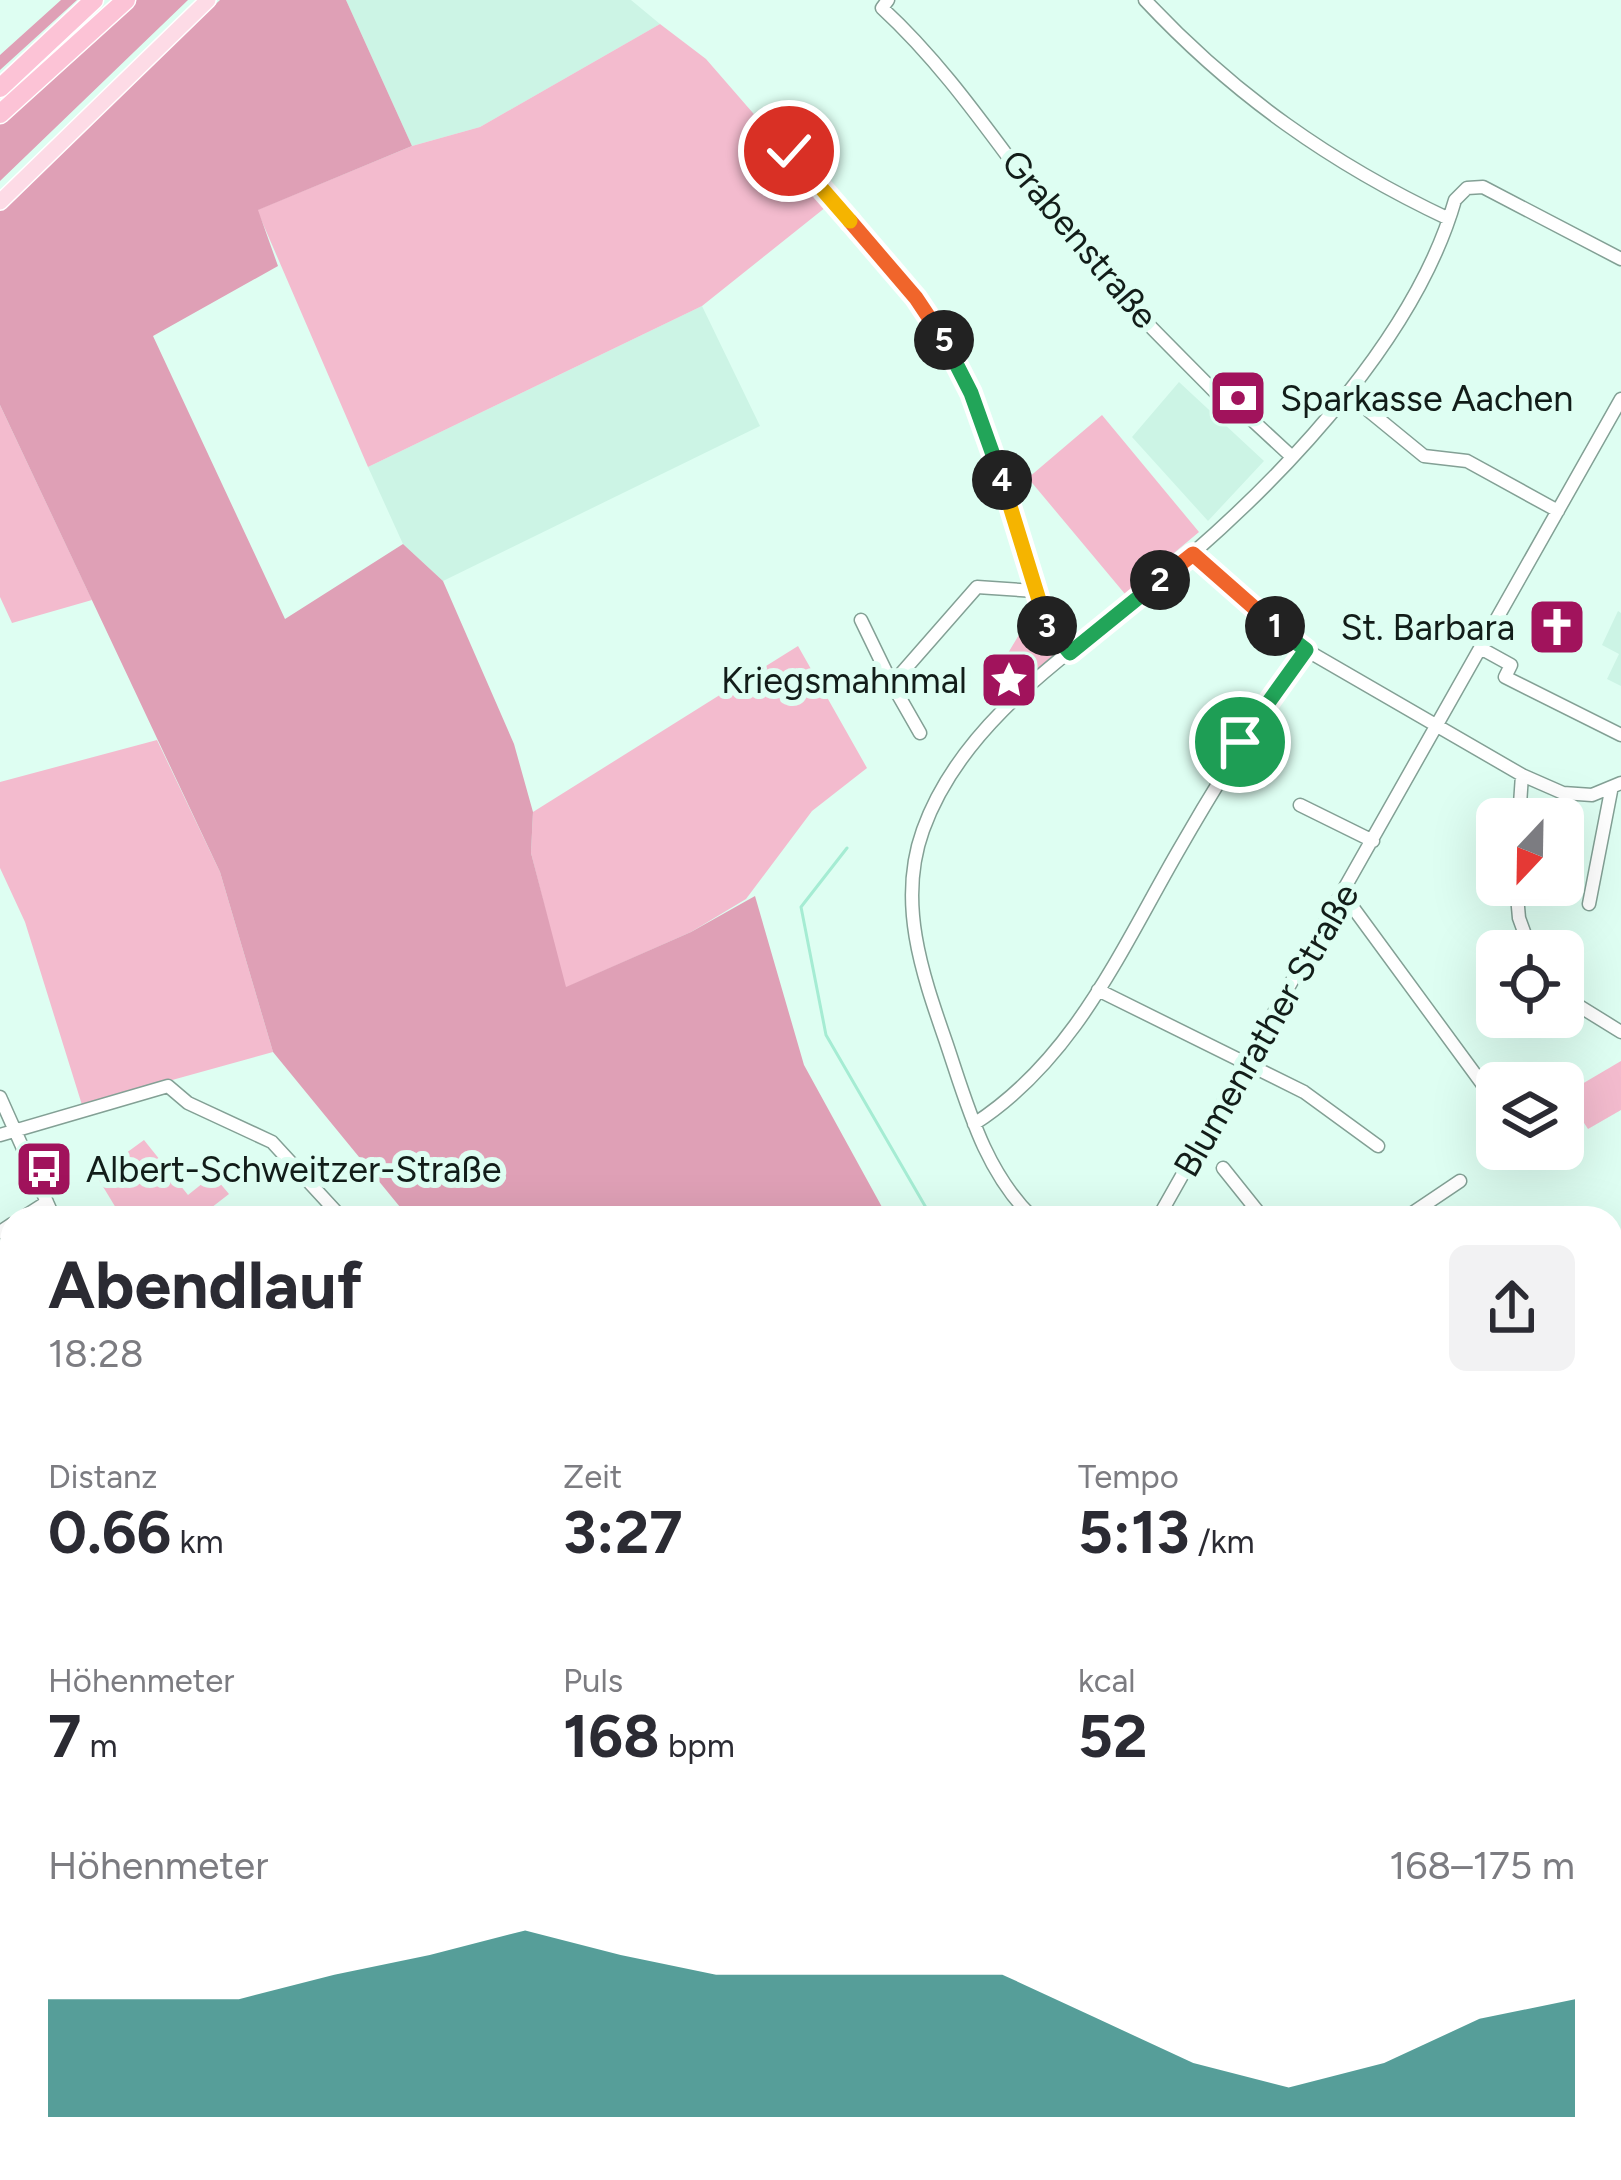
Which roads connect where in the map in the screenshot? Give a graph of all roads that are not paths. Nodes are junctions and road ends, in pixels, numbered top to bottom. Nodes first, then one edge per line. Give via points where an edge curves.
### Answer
1 (94, 0) edge
2 (126, 0) edge
3 (208, 0) edge
4 (1145, 0) edge
5 (885, 4) edge
6 (0, 88) edge
7 (0, 114) edge
8 (784, 156) dead end
9 (0, 202) edge
10 (1449, 219) junction
11 (1621, 259) edge
12 (1347, 393) junction
13 (1621, 399) edge
14 (1291, 456) junction
15 (1558, 511) junction
16 (1193, 554) junction
17 (1035, 591) junction
18 (861, 620) dead end
19 (1306, 650) junction
20 (1482, 650) junction
21 (1070, 653) junction
22 (892, 684) junction
23 (1437, 730) junction
24 (920, 733) dead end
25 (1621, 735) edge
26 (1522, 775) junction
27 (1616, 787) edge
28 (1520, 798) edge
29 (1300, 805) dead end
30 (1373, 841) junction
31 (1343, 894) junction
32 (1589, 904) dead end
33 (1098, 991) junction
34 (1584, 1009) edge
35 (1621, 1032) edge
36 (1245, 1063) junction
37 (1476, 1074) edge
38 (0, 1097) edge
39 (974, 1124) junction
40 (16, 1131) junction
41 (0, 1135) edge
42 (1378, 1146) dead end
43 (1223, 1168) dead end
44 (1460, 1181) dead end
45 (46, 1202) junction
46 (40, 1206) edge
47 (48, 1206) edge
48 (331, 1206) edge
49 (1021, 1206) edge
50 (1165, 1206) edge
51 (1253, 1206) edge
52 (1423, 1206) edge

1 - 6 highway
2 - 7 highway
3 - 9 main road
4 - 10 street via 1259,109 1335,160
5 - 14 street, Grabenstraße via 1115,290
8 - 17 street via 789,151 936,325 971,393
10 - 11 street via 1467,188 1483,187
10 - 12 street via 1403,310
12 - 14 street
12 - 15 street via 1430,460 1467,461
13 - 15 street, Blumenrather Straße
14 - 16 street
15 - 20 street, Blumenrather Straße
16 - 19 street
16 - 21 street
17 - 21 street via 1047,628
17 - 22 street via 977,587
18 - 22 street
19 - 23 street
19 - 33 street via 1240,742
20 - 23 street, Blumenrather Straße
20 - 25 street via 1511,665 1505,677
21 - 39 street via 975,742 922,832 912,923
22 - 24 street
23 - 26 street
23 - 30 street, Blumenrather Straße
26 - 27 street via 1563,793
26 - 28 street
27 - 32 street
29 - 30 street, Blumenrather Straße
30 - 31 street, Blumenrather Straße
31 - 36 street, Blumenrather Straße
31 - 37 street
33 - 36 street
33 - 39 street via 1056,1055
34 - 35 street
36 - 42 street via 1336,1111
36 - 50 street, Blumenrather Straße
38 - 40 street
39 - 49 street
40 - 41 street
40 - 45 street
40 - 48 street via 168,1086 272,1142
43 - 51 street
44 - 52 street
45 - 46 street
45 - 47 street

